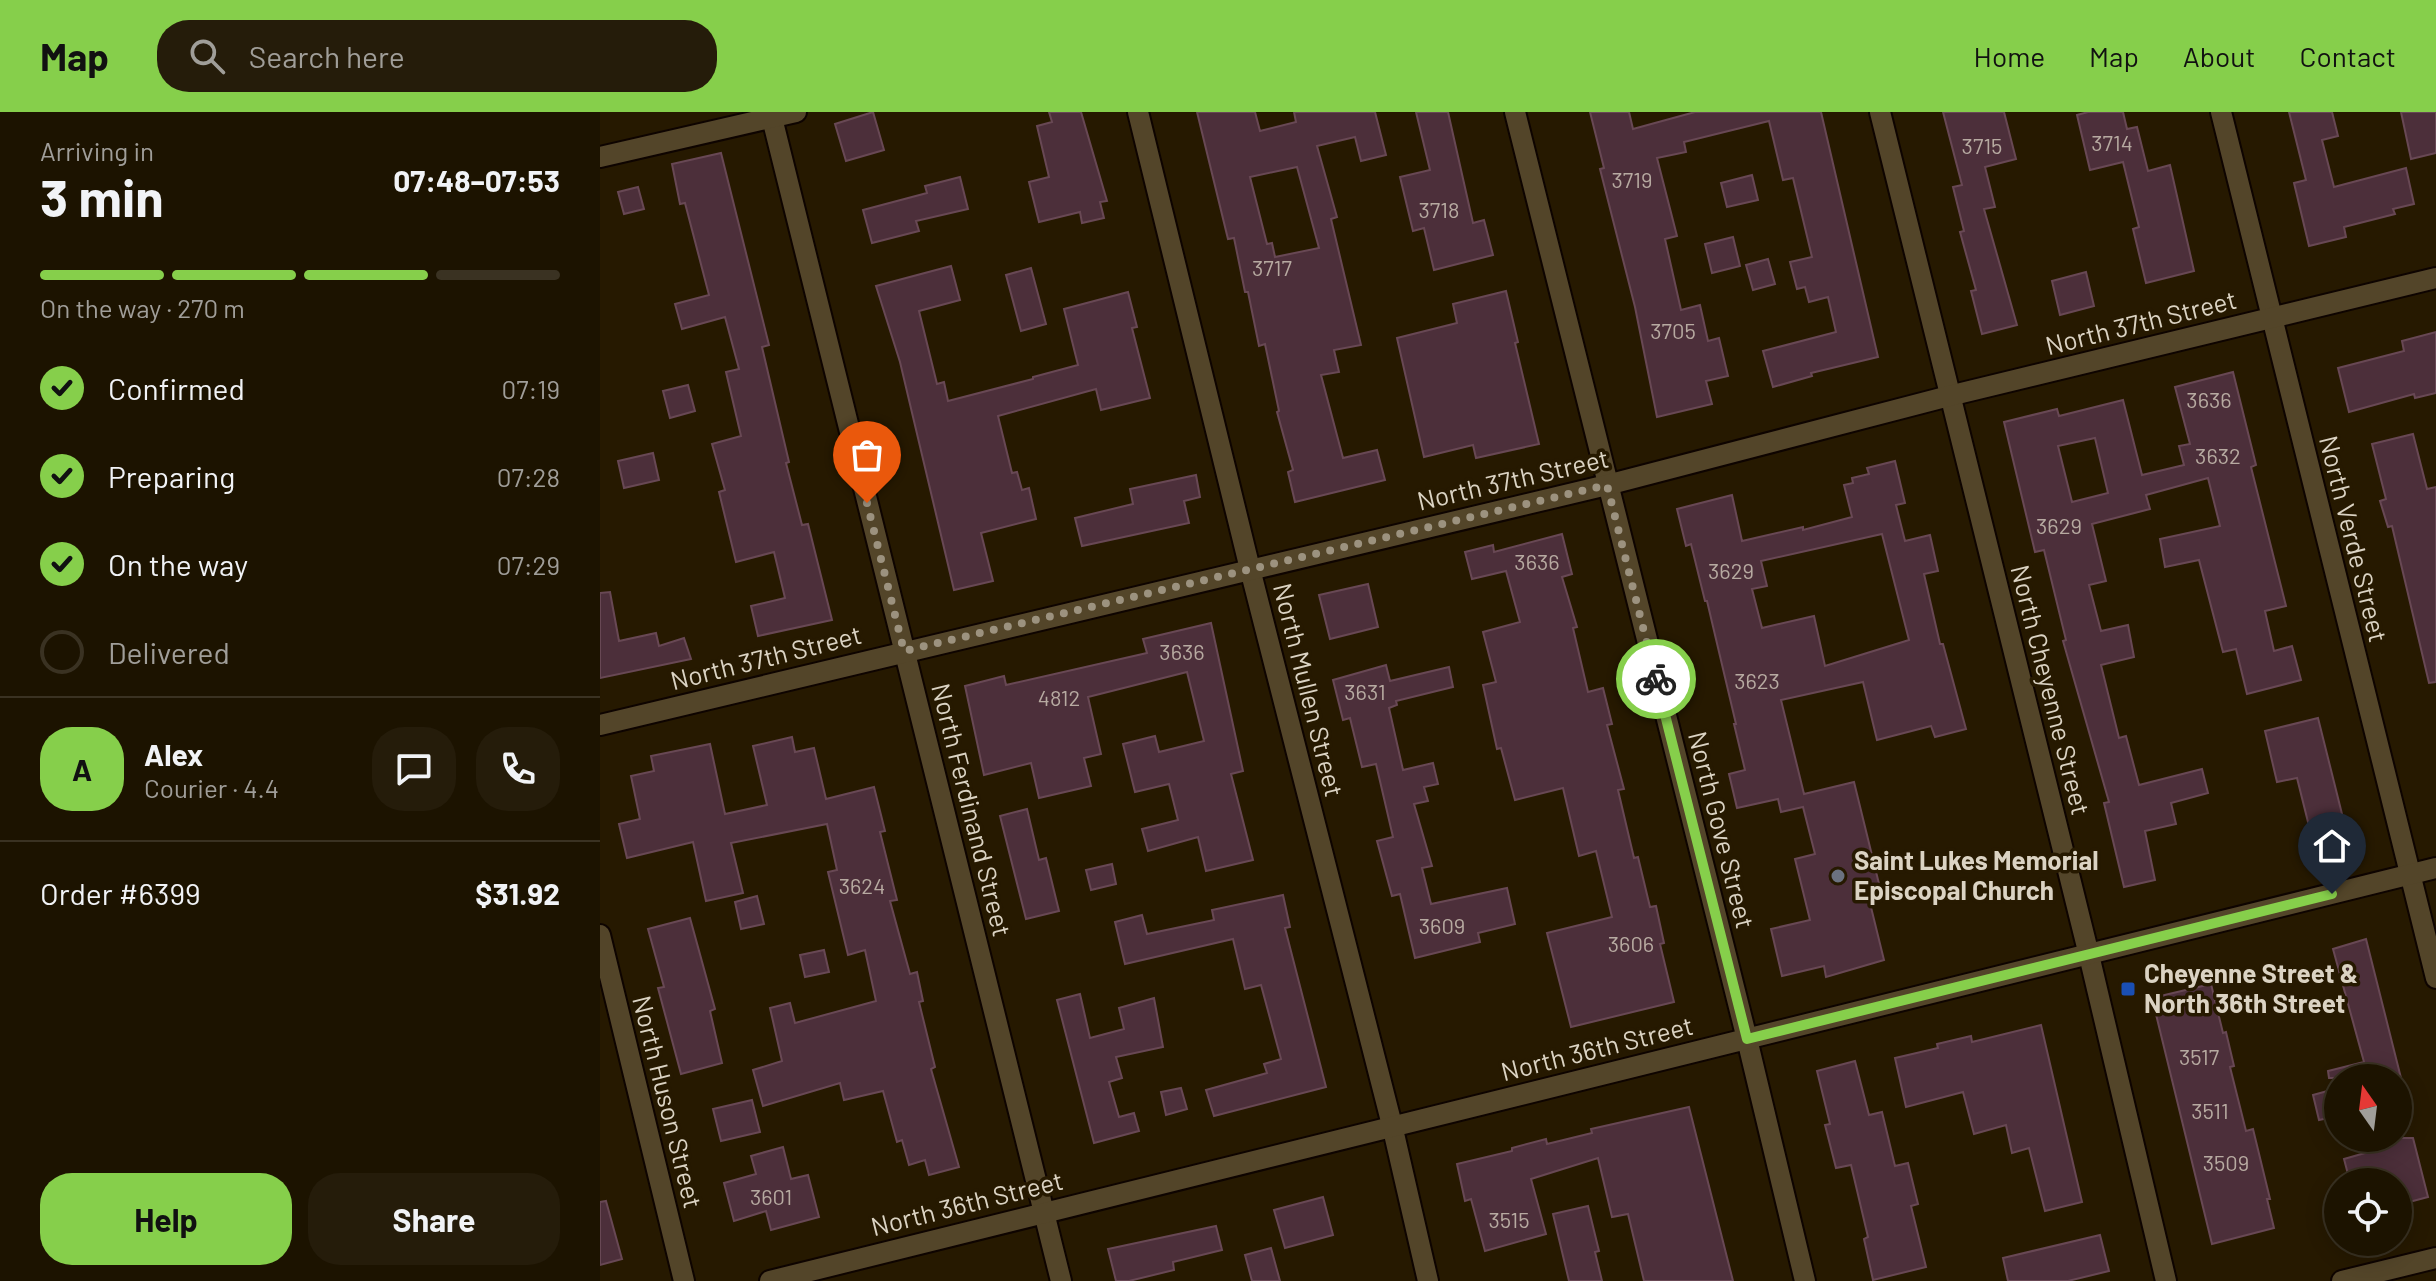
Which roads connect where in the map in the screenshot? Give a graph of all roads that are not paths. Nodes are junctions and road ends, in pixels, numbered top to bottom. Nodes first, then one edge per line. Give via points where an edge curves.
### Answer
1 (796, 112) edge
2 (1138, 112) edge
3 (1515, 112) edge
4 (1880, 112) edge
5 (2221, 112) edge
6 (772, 118) junction
7 (600, 157) edge
8 (2436, 278) edge
9 (2270, 318) junction
10 (1949, 396) junction
11 (1607, 485) junction
12 (1250, 569) junction
13 (904, 651) junction
14 (600, 725) edge
15 (2436, 868) edge
16 (2411, 874) junction
17 (600, 935) edge
18 (2089, 955) junction
19 (2436, 978) edge
20 (1747, 1039) junction
21 (1392, 1125) junction
22 (1044, 1211) junction
23 (2436, 1258) edge
24 (684, 1281) edge
25 (770, 1281) edge
26 (1061, 1281) edge
27 (1428, 1281) edge
28 (1805, 1281) edge
29 (2166, 1281) edge
30 (2342, 1281) edge

1 - 6 street
2 - 12 street, North Mullen Street
3 - 11 street, North Gove Street
4 - 10 street, North Cheyenne Street
5 - 9 street, North Verde Street
6 - 7 street
6 - 13 street, North Ferdinand Street
8 - 9 street, North 37th Street
9 - 10 street, North 37th Street
9 - 16 street, North Verde Street
10 - 11 street, North 37th Street
10 - 18 street, North Cheyenne Street
11 - 12 street, North 37th Street
11 - 20 street, North Gove Street
12 - 13 street, North 37th Street
12 - 21 street, North Mullen Street
13 - 14 street, North 37th Street
13 - 22 street, North Ferdinand Street
15 - 16 street, North 36th Street
16 - 18 street, North 36th Street
16 - 19 street, North Verde Street
17 - 24 street, North Huson Street
18 - 20 street, North 36th Street
18 - 29 street, North Cheyenne Street
20 - 21 street, North 36th Street
20 - 28 street, North Gove Street
21 - 22 street, North 36th Street
21 - 27 street, North Mullen Street
22 - 25 street, North 36th Street
22 - 26 street, North Ferdinand Street
23 - 30 street

